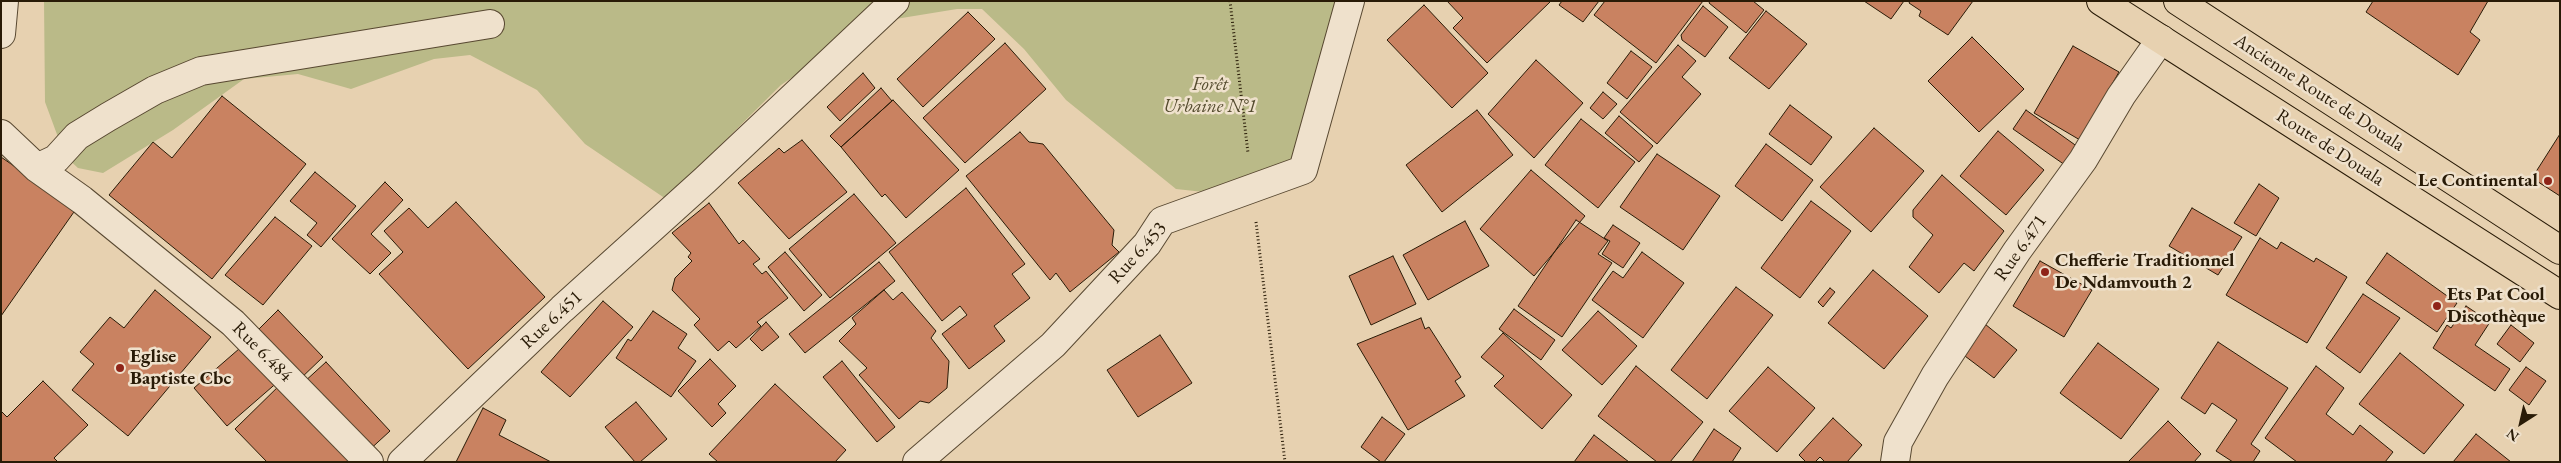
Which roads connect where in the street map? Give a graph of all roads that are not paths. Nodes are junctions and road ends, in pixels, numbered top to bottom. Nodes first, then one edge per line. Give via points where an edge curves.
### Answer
1 (4, 1) edge
2 (895, 1) edge
3 (1350, 1) edge
4 (2101, 1) edge
5 (2178, 1) edge
6 (490, 24) dead end
7 (1, 34) edge
8 (2161, 40) junction
9 (1, 134) edge
10 (37, 168) junction
11 (2560, 250) edge
12 (2560, 295) edge
13 (369, 462) edge
14 (402, 462) edge
15 (917, 462) edge
16 (1895, 462) edge

1 - 7 street
2 - 14 street, Rue 6.451
3 - 15 street, Rue 6.453 via 1302,170 1162,221 1147,244 1053,345
4 - 8 main road, Route de Douala
5 - 11 main road, Ancienne Route de Douala
6 - 10 street via 201,71 155,90 108,116 76,136 56,158
8 - 12 main road, Route de Douala
8 - 16 street, Rue 6.471 via 1935,376 1898,442
9 - 10 street, Rue 6.484
10 - 13 street, Rue 6.484 via 82,200 232,322

